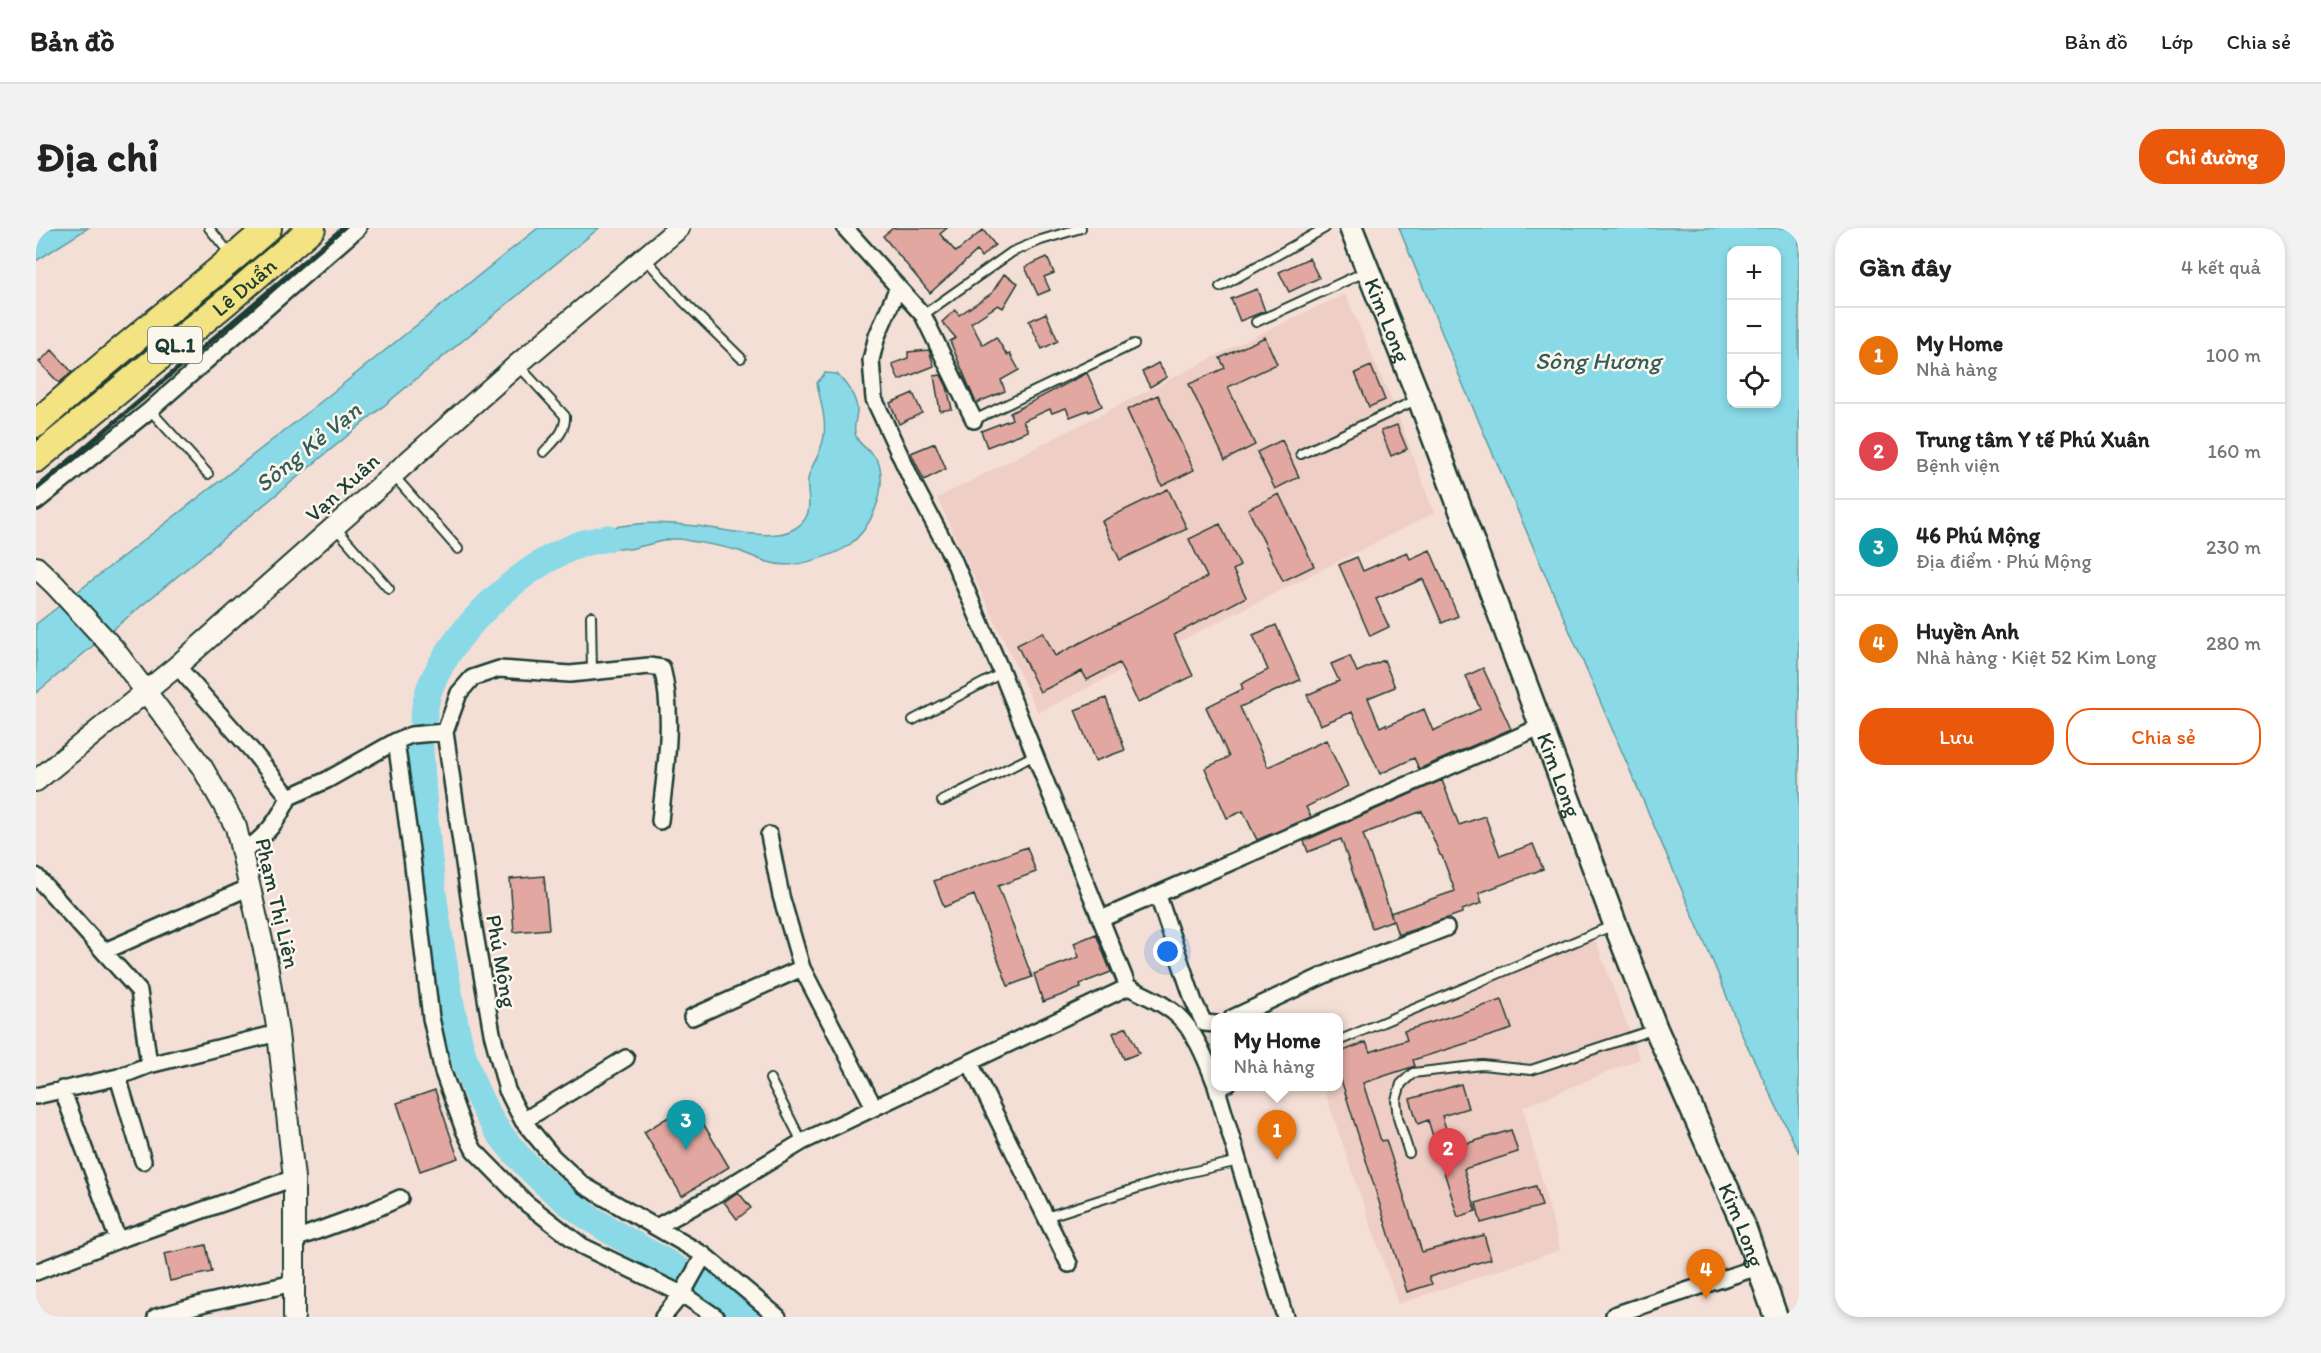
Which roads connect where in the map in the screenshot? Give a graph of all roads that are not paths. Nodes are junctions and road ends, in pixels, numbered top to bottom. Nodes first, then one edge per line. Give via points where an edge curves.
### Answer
1 (209, 228) edge
2 (268, 228) edge
3 (312, 228) edge
4 (358, 228) edge
5 (680, 228) edge
6 (846, 228) edge
7 (1081, 228) edge
8 (1325, 228) edge
9 (1351, 228) edge
10 (234, 258) junction
11 (645, 258) junction
12 (1368, 271) junction
13 (898, 287) junction
14 (1220, 287) dead end
15 (923, 315) junction
16 (1256, 322) dead end
17 (1134, 344) dead end
18 (741, 358) dead end
19 (517, 365) junction
20 (1419, 398) junction
21 (150, 410) junction
22 (974, 420) joint
23 (36, 424) edge
24 (543, 452) dead end
25 (1301, 454) dead end
26 (36, 459) edge
27 (208, 474) dead end
28 (392, 474) junction
29 (36, 502) edge
30 (335, 526) junction
31 (458, 549) dead end
32 (36, 567) edge
33 (389, 589) dead end
34 (591, 616) dead end
35 (177, 666) junction
36 (592, 672) junction
37 (1002, 673) junction
38 (145, 690) junction
39 (913, 720) dead end
40 (1540, 727) junction
41 (445, 732) junction
42 (396, 741) junction
43 (1035, 755) junction
44 (36, 781) edge
45 (289, 797) junction
46 (942, 801) dead end
47 (660, 821) dead end
48 (769, 835) dead end
49 (242, 852) junction
50 (36, 876) edge
51 (250, 887) junction
52 (1158, 896) junction
53 (1101, 919) junction
54 (1615, 924) junction
55 (1446, 928) dead end
56 (105, 951) junction
57 (802, 968) junction
58 (1128, 987) junction
59 (1241, 1013) edge
60 (692, 1017) dead end
61 (1211, 1024) edge
62 (1656, 1029) junction
63 (278, 1033) junction
64 (1343, 1039) edge
65 (626, 1058) dead end
66 (970, 1063) junction
67 (149, 1065) junction
68 (1211, 1069) edge
69 (118, 1077) junction
70 (770, 1078) dead end
71 (62, 1089) junction
72 (1221, 1091) edge
73 (36, 1096) edge
74 (874, 1107) junction
75 (523, 1121) junction
76 (802, 1142) junction
77 (1409, 1153) dead end
78 (143, 1161) dead end
79 (1239, 1161) junction
80 (294, 1178) junction
81 (400, 1198) dead end
82 (1046, 1216) junction
83 (656, 1227) junction
84 (295, 1239) junction
85 (118, 1240) junction
86 (701, 1261) junction
87 (1069, 1263) dead end
88 (1758, 1267) junction
89 (37, 1268) edge
90 (294, 1283) junction
91 (685, 1290) junction
92 (1614, 1315) dead end
93 (156, 1317) edge
94 (294, 1317) edge
95 (663, 1317) edge
96 (716, 1317) edge
97 (778, 1317) edge
98 (1285, 1317) edge
99 (1776, 1317) edge

1 - 10 lane
2 - 10 main road, Lê Duẩn / QL.1
3 - 26 main road, Lê Duẩn / QL.1
4 - 21 street
5 - 11 street, Vạn Xuân
6 - 13 street
7 - 15 lane via 1012,252
8 - 14 lane
9 - 12 main road, Kim Long
10 - 23 main road, Lê Duẩn / QL.1 via 104,363
11 - 18 lane
11 - 19 street, Vạn Xuân
12 - 16 lane
12 - 20 main road, Kim Long
13 - 15 street
13 - 37 street via 871,360 874,399 953,559
15 - 22 street
17 - 22 lane
19 - 24 lane via 566,416 561,434
19 - 28 street, Vạn Xuân
20 - 25 lane
20 - 40 main road, Kim Long
21 - 27 lane
21 - 29 street
28 - 30 street, Vạn Xuân
28 - 31 lane
30 - 33 lane
30 - 35 street, Vạn Xuân
32 - 38 street, Phạm Thị Liên via 114,649
34 - 36 lane
35 - 38 street, Vạn Xuân
35 - 45 street
36 - 41 street via 499,669 472,678 459,693
36 - 47 street via 662,668 669,735
37 - 39 lane
37 - 43 street
38 - 44 street, Vạn Xuân
38 - 49 street, Phạm Thị Liên via 220,796 236,826
40 - 52 street
40 - 54 main road, Kim Long
41 - 42 street via 411,735
41 - 75 street, Phú Mộng via 492,1033 507,1090
42 - 45 street
42 - 91 street via 431,1018 443,1072 474,1150 526,1203 582,1246
43 - 46 lane
43 - 53 street
45 - 49 street via 270,831
48 - 57 street via 781,896
49 - 51 street, Phạm Thị Liên
50 - 56 street
51 - 56 street
51 - 63 street, Phạm Thị Liên
52 - 53 street
52 - 61 street via 1194,1002 1204,1023
53 - 58 street
54 - 62 main road, Kim Long
54 - 64 lane
55 - 59 street via 1329,973
56 - 67 street via 139,991
57 - 60 street
57 - 74 street
58 - 66 street
58 - 68 street via 1161,1004 1184,1022
62 - 77 lane via 1531,1070 1482,1065 1413,1073 1401,1084 1396,1100
62 - 88 main road, Kim Long via 1743,1224
63 - 67 street
63 - 80 street, Phạm Thị Liên
65 - 75 street
66 - 74 street
66 - 82 street
67 - 69 street
69 - 71 street
69 - 78 street
70 - 76 lane
71 - 73 street
71 - 85 street
72 - 79 street
74 - 76 street
75 - 83 street, Phú Mộng via 583,1185
76 - 83 street
79 - 82 lane via 1182,1174
79 - 98 street
80 - 84 street, Phạm Thị Liên
80 - 85 street
81 - 84 street
82 - 87 street
83 - 86 street, Phú Mộng
84 - 90 street, Phạm Thị Liên
85 - 89 street
86 - 91 street
86 - 97 street, Phú Mộng
88 - 92 street
88 - 99 main road, Kim Long
90 - 93 street
90 - 94 street, Phạm Thị Liên
91 - 95 street
91 - 96 street

